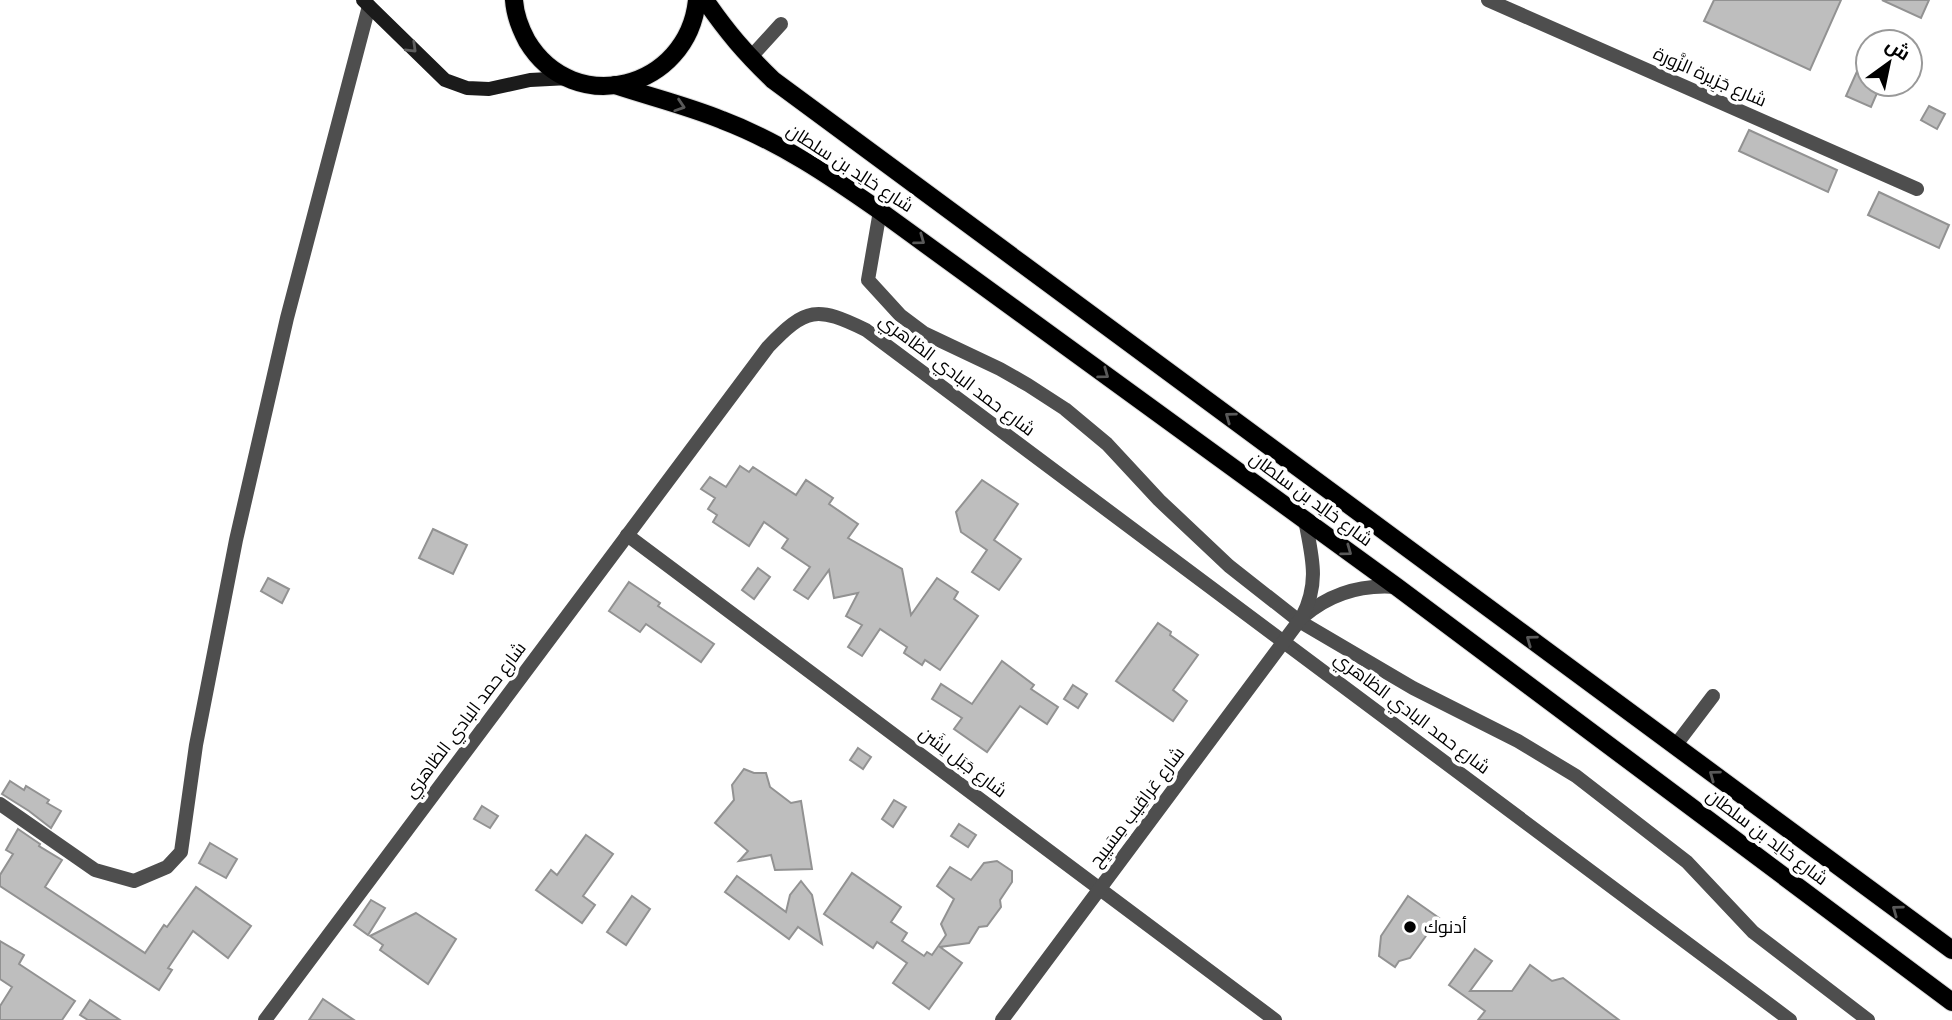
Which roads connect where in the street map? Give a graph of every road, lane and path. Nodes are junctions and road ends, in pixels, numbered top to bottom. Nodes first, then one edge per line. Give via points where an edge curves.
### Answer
1 (514, 0) edge
2 (697, 0) edge
3 (705, 0) edge
4 (1488, 0) edge
5 (366, 3) edge
6 (781, 24) dead end
7 (750, 58) junction
8 (569, 78) junction
9 (615, 85) junction
10 (1917, 189) dead end
11 (880, 211) junction
12 (1305, 520) junction
13 (627, 535) junction
14 (1397, 587) junction
15 (1301, 619) junction
16 (1284, 642) junction
17 (1713, 696) dead end
18 (1675, 746) junction
19 (0, 804) edge
20 (1100, 889) junction
21 (1952, 950) edge
22 (1952, 1002) edge
23 (265, 1020) edge
24 (1002, 1020) edge
25 (1275, 1020) edge
26 (1790, 1020) edge
27 (1868, 1020) edge

1 - 8 main road via 521,30 533,50
2 - 9 main road via 684,43 666,64 642,79
3 - 7 main road, شارع خالِد بن سلطان
4 - 10 street, شارع جَزِيرة الزَّورة
5 -> 8 main road via 445,80 489,89
5 - 19 street via 236,540 196,745 181,852 167,867 134,881 95,870
6 - 7 street
18 -> 7 main road, شارع خالِد بن سلطان via 773,80
8 - 9 main road via 591,85
9 -> 11 main road, شارع خالِد بن سلطان via 722,120 779,146
11 -> 12 main road, شارع خالِد بن سلطان
11 - 15 street via 868,280 901,315 924,333 1000,369 1065,409 1107,444 1229,566
12 -> 14 main road, شارع خالِد بن سلطان
12 - 15 street, شارع عَراقِيب مِسَيبِح via 1314,576
13 - 16 street, شارع حمد البادي الظاهري via 785,330 802,317 839,317 866,330
13 - 20 street, شارع جَبَل لِشَن
13 - 23 street, شارع حمد البادي الظاهري
14 - 15 street, شارع عَراقِيب مِسَيبِح via 1353,589 1326,600
14 - 22 main road, شارع خالِد بن سلطان
15 - 16 street, شارع عَراقِيب مِسَيبِح
15 - 27 street via 1413,688 1576,776 1687,862 1753,932
16 - 20 street, شارع عَراقِيب مِسَيبِح
16 - 26 street, شارع حمد البادي الظاهري
17 - 18 street
21 -> 18 main road, شارع خالِد بن سلطان
20 - 24 street, شارع عَراقِيب مِسَيبِح
20 - 25 street, شارع جَبَل لِشَن

